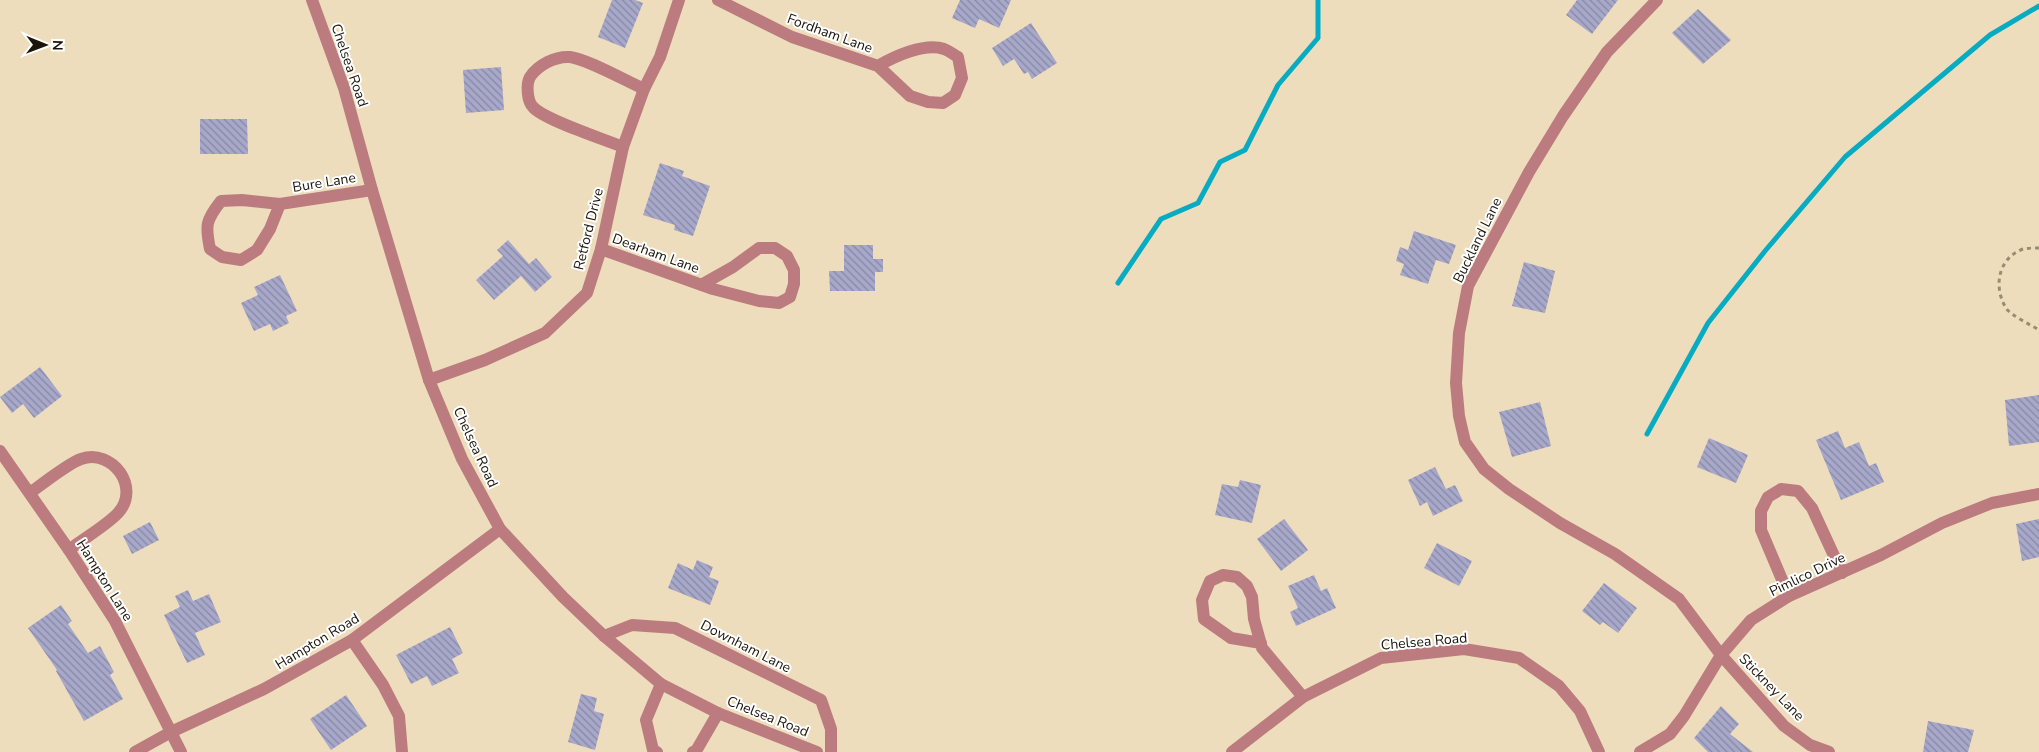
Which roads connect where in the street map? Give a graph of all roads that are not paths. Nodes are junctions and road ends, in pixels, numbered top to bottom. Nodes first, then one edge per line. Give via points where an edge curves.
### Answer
1 (312, 0) edge
2 (679, 0) edge
3 (718, 0) edge
4 (1657, 0) edge
5 (878, 66) junction
6 (644, 89) junction
7 (623, 147) junction
8 (372, 190) junction
9 (280, 204) junction
10 (601, 249) junction
11 (701, 285) junction
12 (429, 380) junction
13 (0, 451) edge
14 (30, 492) junction
15 (2039, 494) edge
16 (500, 529) junction
17 (69, 550) junction
18 (1842, 573) junction
19 (1789, 596) junction
20 (604, 636) junction
21 (352, 640) junction
22 (1261, 643) junction
23 (1721, 655) junction
24 (661, 684) junction
25 (1303, 698) junction
26 (718, 712) junction
27 (171, 732) junction
28 (135, 752) edge
29 (181, 752) edge
30 (402, 752) edge
31 (657, 752) edge
32 (693, 752) edge
33 (817, 752) edge
34 (831, 752) edge
35 (1232, 752) edge
36 (1599, 752) edge
37 (1640, 752) edge
38 (1829, 752) edge

1 - 8 street, Chelsea Road via 344,88
2 - 6 street, Retford Drive via 660,57
3 - 5 street, Fordham Lane via 792,38
4 - 23 street, Buckland Lane via 1608,52 1563,116 1468,286 1459,333 1456,383 1459,416 1465,442 1484,469 1560,523 1615,554 1679,599
5 - 5 street, Fordham Lane via 910,96 928,102 943,103 955,95 962,78 958,56 942,48 917,50
6 - 7 street, Retford Drive
6 - 7 street via 570,57 552,59 530,78 531,106 543,115
7 - 10 street, Retford Drive
8 - 9 street, Bure Lane
8 - 12 street, Chelsea Road
9 - 9 street, Bure Lane via 221,201 209,216 206,230 210,249 222,257 241,260 257,250
10 - 11 street, Dearham Lane
10 - 12 street, Retford Drive via 587,293 545,333
11 - 11 street, Dearham Lane via 759,301 779,303 790,297 794,270 787,256 775,248 759,248
12 - 16 street, Chelsea Road via 462,459
13 - 14 street, Hampton Lane
14 - 17 street, Hampton Lane
14 - 17 street via 80,459 95,456 109,460 120,472 126,486 125,502 118,513
15 - 18 street, Pimlico Drive via 1992,503 1942,523
16 - 20 street, Chelsea Road via 562,597
16 - 21 street, Hampton Road
17 - 27 street, Hampton Lane via 115,621
18 - 19 street, Pimlico Drive
18 - 19 street via 1812,508 1798,491 1782,489 1768,497 1761,511 1761,530
19 - 23 street, Pimlico Drive via 1751,620
20 - 24 street, Chelsea Road
20 - 34 street, Downham Lane via 632,625 675,628 821,700 831,729
21 - 27 street, Hampton Road via 264,689
21 - 30 street via 383,685 399,716
22 - 22 street via 1247,586 1238,577 1223,575 1210,581 1202,600 1204,619 1231,638
22 - 25 street
23 - 37 street, Pimlico Drive via 1670,734
23 - 38 street, Stickney Lane via 1784,726 1810,745
24 - 26 street, Chelsea Road
24 - 31 street via 646,720 653,750
25 - 35 street, Chelsea Road
25 - 36 street, Chelsea Road via 1380,658 1464,649 1519,658 1559,686 1580,711
26 - 32 street
26 - 33 street, Chelsea Road
27 - 28 street, Hampton Road
27 - 29 street, Hampton Lane

